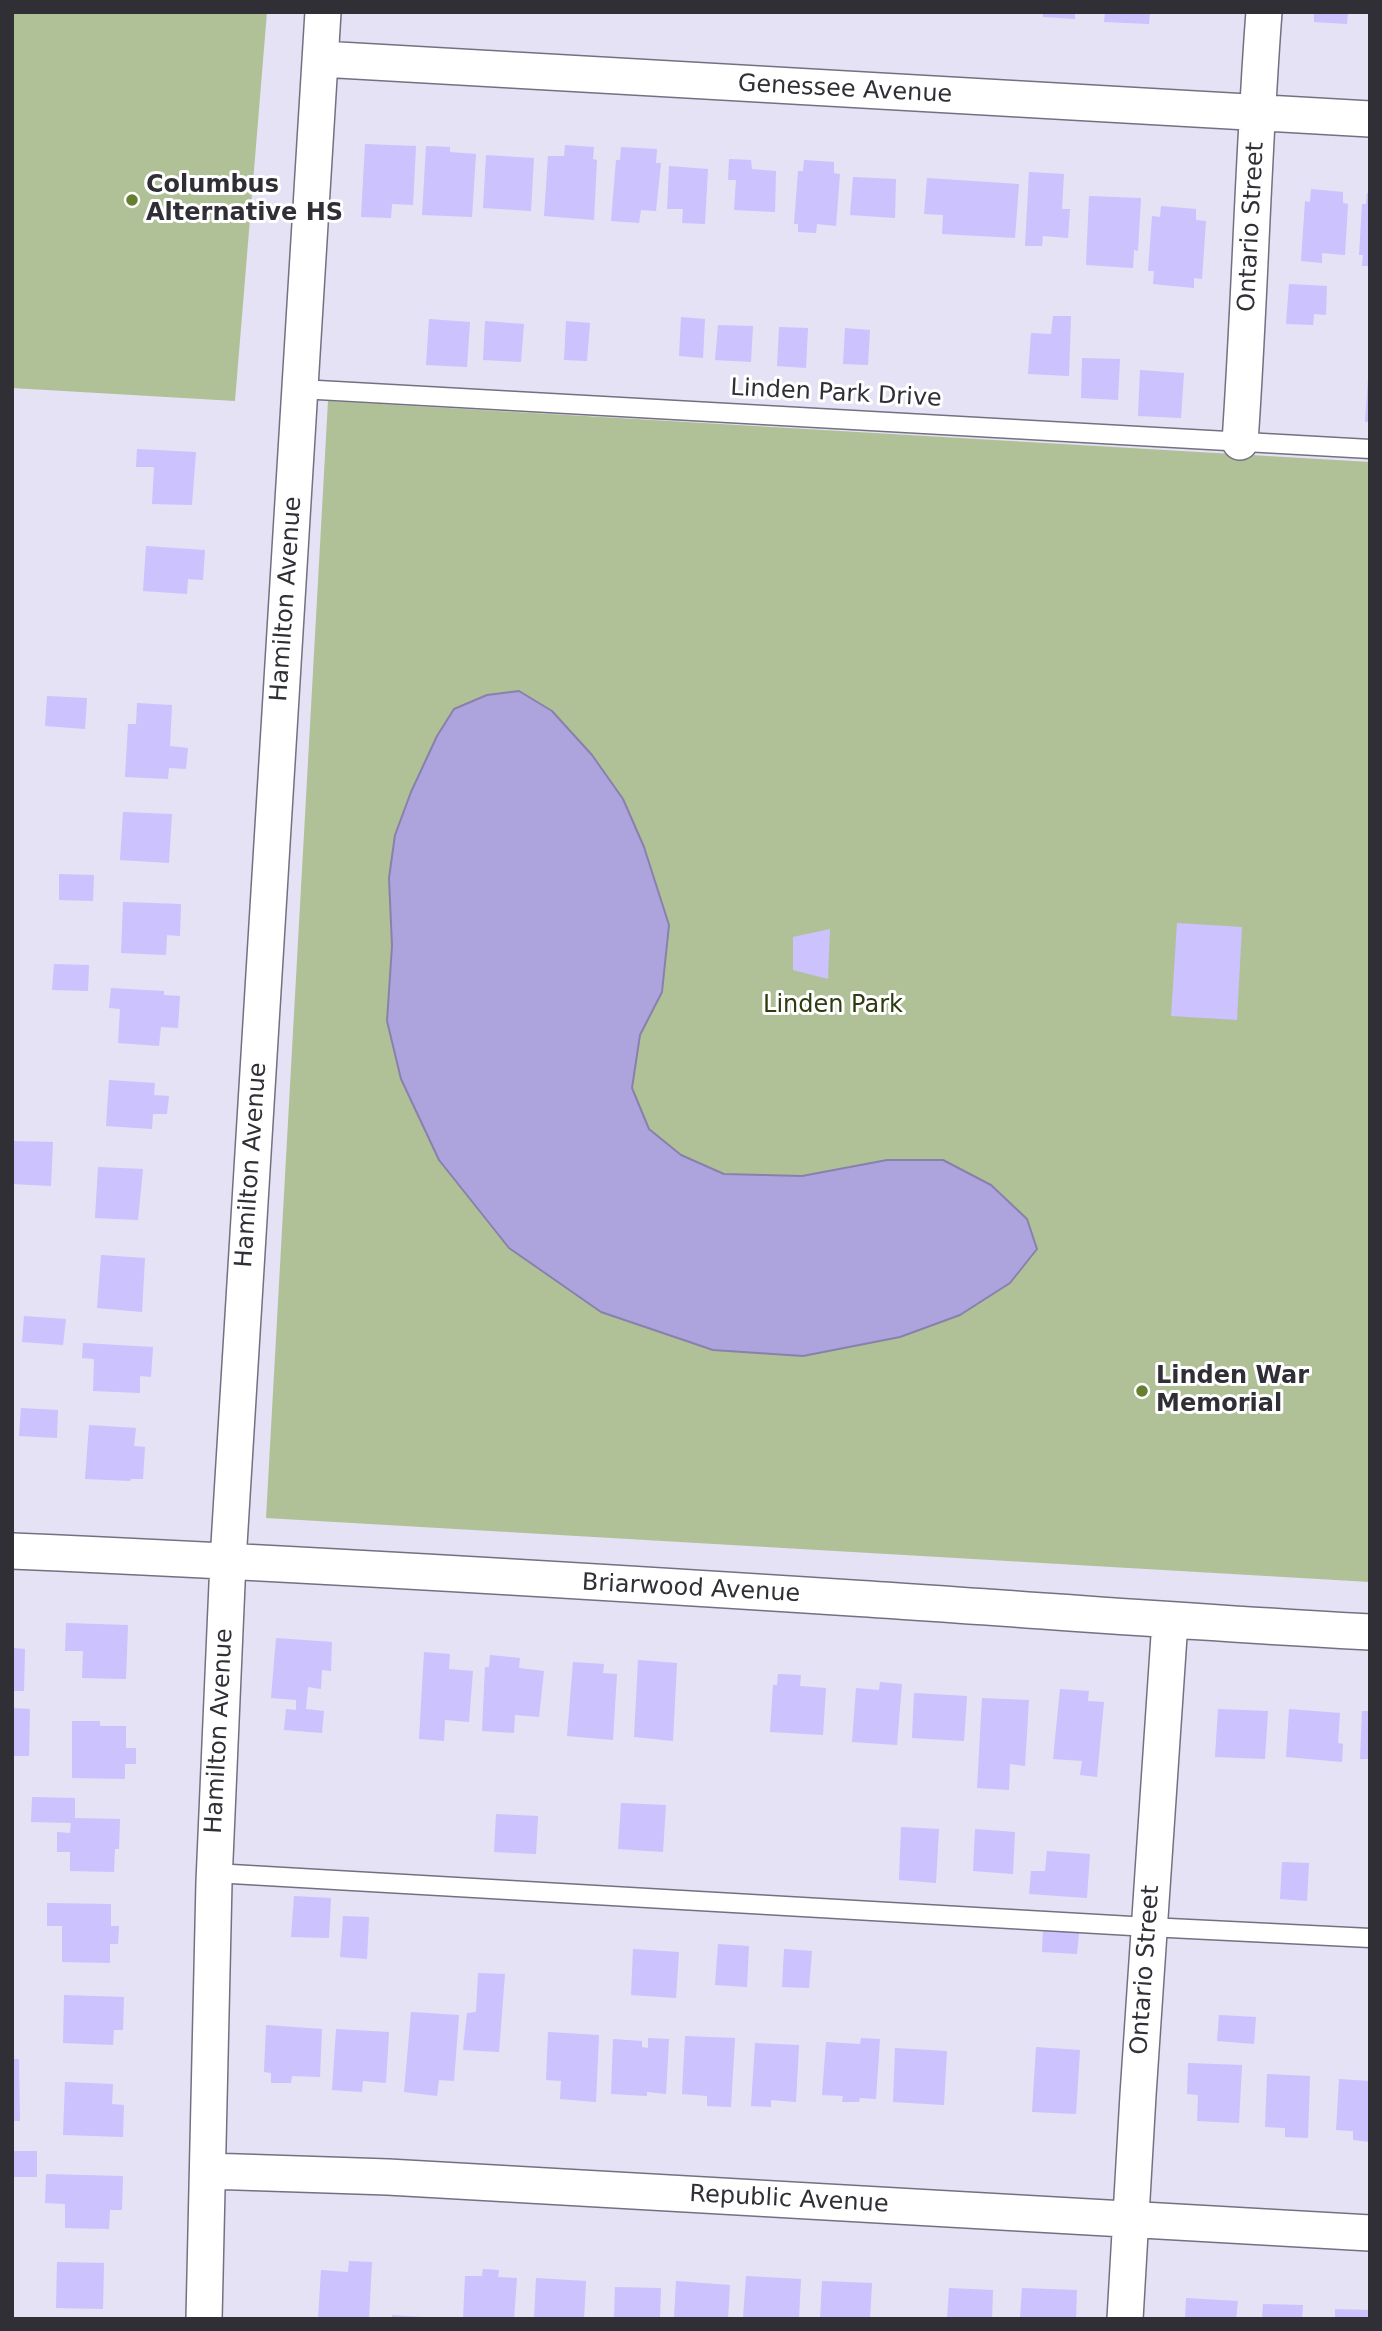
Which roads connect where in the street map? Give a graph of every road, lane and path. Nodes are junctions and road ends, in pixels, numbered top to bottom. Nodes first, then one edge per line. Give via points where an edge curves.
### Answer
1 (323, 12) edge
2 (1264, 12) edge
3 (321, 59) junction
4 (1257, 112) junction
5 (1370, 119) edge
6 (300, 388) junction
7 (1240, 442) junction
8 (1370, 449) edge
9 (12, 1551) edge
10 (228, 1561) junction
11 (1170, 1621) junction
12 (1370, 1632) edge
13 (214, 1873) junction
14 (1149, 1927) junction
15 (1370, 1938) edge
16 (208, 2171) junction
17 (1130, 2221) junction
18 (1370, 2233) edge
19 (204, 2319) edge
20 (1125, 2319) edge

1 - 3 street, Hamilton Avenue
2 - 4 street, Ontario Street
3 - 4 street, Genessee Avenue
3 - 6 street, Hamilton Avenue
4 - 5 street, Genessee Avenue
4 - 7 street, Ontario Street
6 - 7 lane, Linden Park Drive
6 - 10 street, Hamilton Avenue
7 - 8 lane, Linden Park Drive
9 - 10 street, Briarwood Avenue
10 - 11 street, Briarwood Avenue
10 - 13 street, Hamilton Avenue
11 - 12 street, Briarwood Avenue
11 - 14 street, Ontario Street
13 - 14 lane
13 - 16 street, Hamilton Avenue
14 - 15 lane
14 - 17 street, Ontario Street
16 - 17 street, Republic Avenue via 388,2176
16 - 19 street, Hamilton Avenue
17 - 18 street, Republic Avenue
17 - 20 street, Ontario Street

